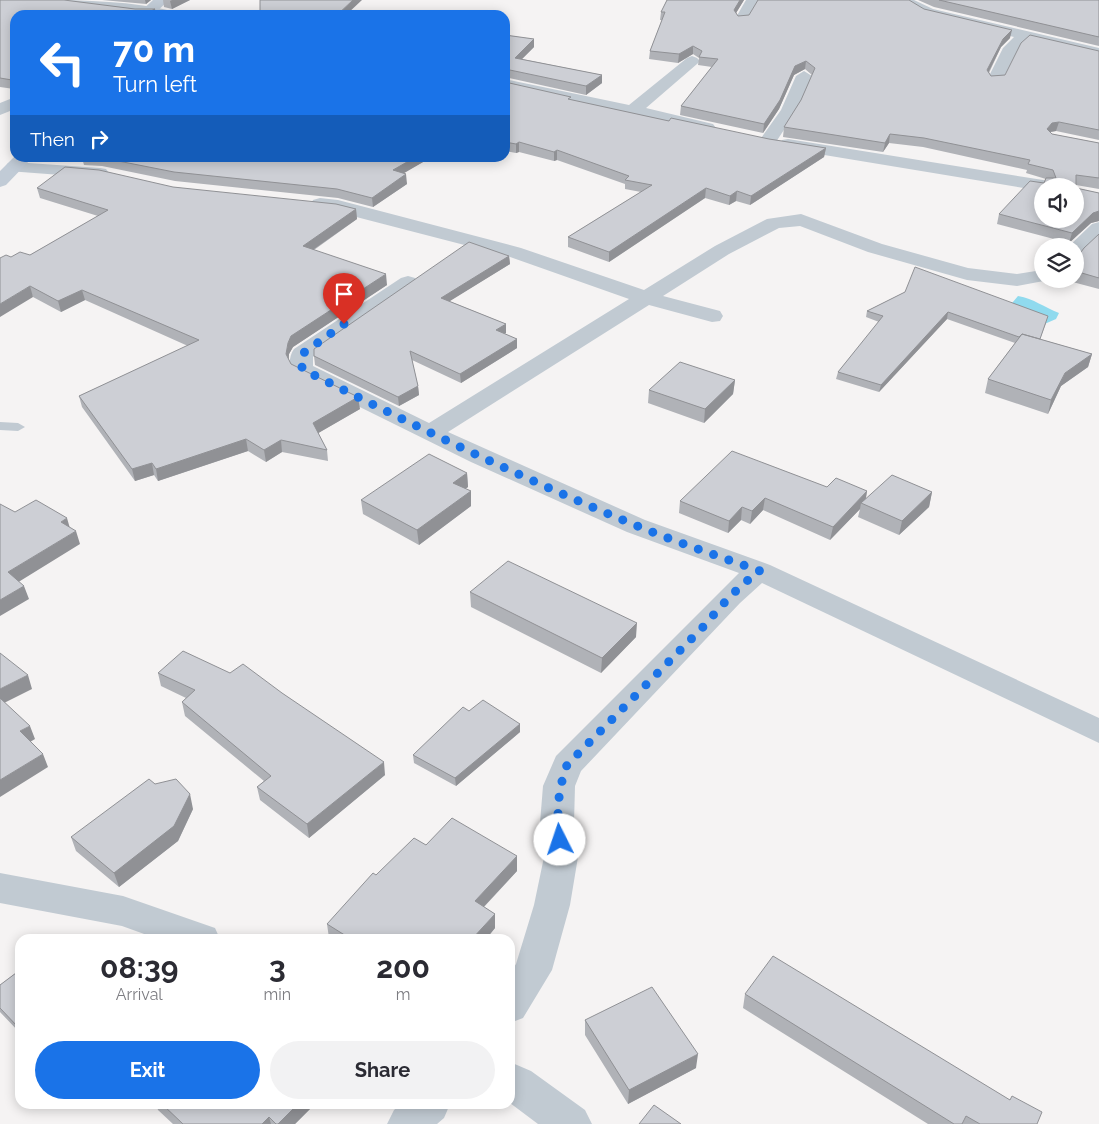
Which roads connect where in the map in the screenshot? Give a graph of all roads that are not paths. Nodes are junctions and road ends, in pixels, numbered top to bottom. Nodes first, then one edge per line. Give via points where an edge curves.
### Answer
1 (48, 0) edge
2 (162, 0) edge
3 (753, 0) edge
4 (903, 0) edge
5 (124, 10) edge
6 (150, 10) edge
7 (742, 19) edge
8 (1027, 34) junction
9 (1099, 53) edge
10 (692, 61) edge
11 (804, 76) edge
12 (995, 80) edge
13 (510, 85) edge
14 (633, 110) junction
15 (719, 131) edge
16 (748, 137) edge
17 (768, 141) junction
18 (18, 162) edge
19 (120, 177) edge
20 (0, 181) edge
21 (1034, 185) edge
22 (298, 201) edge
23 (1099, 228) edge
24 (1086, 248) edge
25 (1034, 277) edge
26 (408, 282) edge
27 (648, 298) junction
28 (712, 316) dead end
29 (0, 426) edge
30 (18, 427) dead end
31 (429, 433) junction
32 (760, 571) junction
33 (1099, 731) edge
34 (0, 888) edge
35 (188, 934) edge
36 (515, 998) edge
37 (515, 1083) edge
38 (424, 1109) edge
39 (408, 1124) edge
40 (571, 1124) edge

1 - 5 street
2 - 6 street
3 - 7 street
4 - 8 street via 928,12
8 - 9 street
8 - 12 street via 1011,48
10 - 14 street
11 - 17 street via 779,129
13 - 14 street
14 - 15 street
16 - 17 street
17 - 21 street
18 - 19 street
18 - 20 street
22 - 27 street via 338,206 514,252
23 - 24 street
25 - 27 street via 1017,280 967,274 875,248 800,220 763,228 722,250
26 - 31 street via 302,354 302,369
27 - 28 street
27 - 31 street
29 - 30 lane
31 - 32 street via 636,526
32 - 33 street
32 - 36 street via 724,602 567,765 560,786 557,823 562,857 552,905 533,970
34 - 35 street via 123,911
37 - 40 street
38 - 39 street

